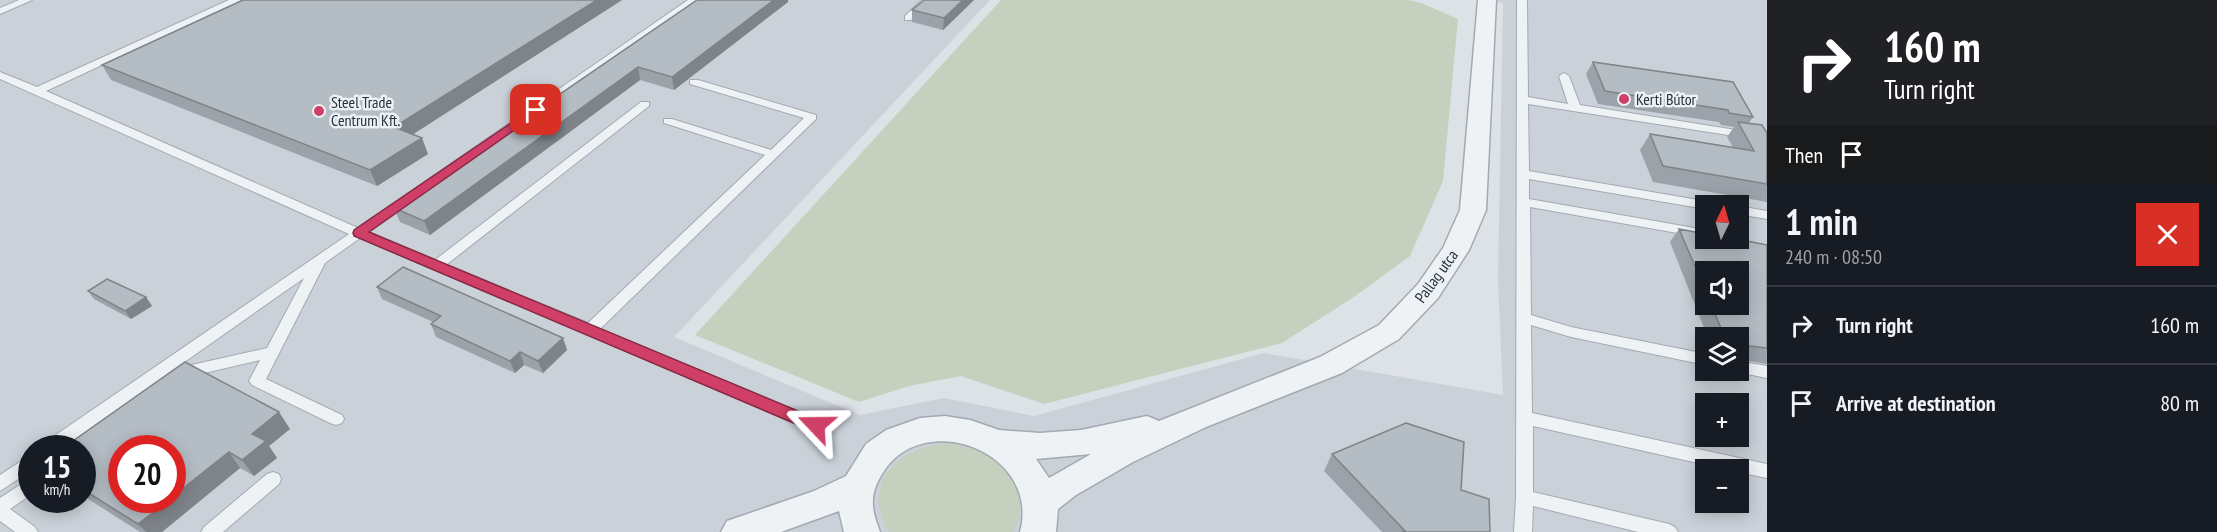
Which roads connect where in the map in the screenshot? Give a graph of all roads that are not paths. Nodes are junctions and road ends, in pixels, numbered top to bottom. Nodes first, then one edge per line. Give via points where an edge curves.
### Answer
1 (27, 0) edge
2 (237, 0) edge
3 (694, 0) edge
4 (928, 0) edge
5 (1487, 0) edge
6 (1522, 0) edge
7 (0, 11) edge
8 (908, 18) dead end
9 (0, 75) edge
10 (1564, 76) dead end
11 (694, 82) dead end
12 (38, 91) junction
13 (1522, 100) junction
14 (645, 104) dead end
15 (1575, 108) junction
16 (668, 121) dead end
17 (1767, 138) edge
18 (773, 154) junction
19 (1523, 174) junction
20 (1523, 202) junction
21 (1695, 203) edge
22 (1749, 212) edge
23 (1767, 215) edge
24 (1695, 232) edge
25 (359, 233) junction
26 (320, 260) junction
27 (437, 265) junction
28 (1524, 318) junction
29 (590, 330) junction
30 (272, 352) junction
31 (1695, 358) edge
32 (1749, 368) edge
33 (1767, 372) edge
34 (165, 390) edge
35 (1195, 418) junction
36 (1525, 418) junction
37 (336, 419) dead end
38 (816, 425) dead end
39 (69, 435) edge
40 (999, 443) junction
41 (18, 471) edge
42 (1767, 471) edge
43 (273, 479) dead end
44 (0, 483) edge
45 (858, 486) junction
46 (18, 494) edge
47 (1525, 497) junction
48 (0, 507) edge
49 (0, 512) edge
50 (1040, 524) edge
51 (29, 532) edge
52 (210, 532) edge
53 (739, 532) edge
54 (862, 532) edge
55 (1523, 532) edge
56 (1669, 532) edge

1 - 7 lane
2 - 12 lane
3 - 25 lane
4 - 8 lane
5 - 35 street, Pallag utca via 1473,210 1456,250 1428,291 1389,332 1331,365
6 - 13 lane
9 - 12 lane
10 - 15 lane
11 - 18 lane via 812,117
12 - 25 lane
13 - 15 lane
13 - 19 lane
14 - 27 lane
15 - 17 lane
16 - 18 lane
18 - 29 lane
19 - 20 lane
19 - 21 lane
20 - 24 lane
20 - 28 lane
22 - 23 lane
25 - 26 lane
25 - 27 lane
26 - 30 lane
26 - 39 lane
27 - 29 lane
28 - 31 lane via 1571,332
28 - 36 lane
29 - 38 lane
30 - 34 lane via 192,370
30 - 37 lane via 257,381
32 - 33 lane
35 - 40 street via 1081,443
35 - 50 street via 1064,485
36 - 42 lane
36 - 47 lane
40 - 45 street via 972,432 943,428 914,432 888,444 869,463
40 - 50 street via 1022,462 1037,487
41 - 44 lane
43 - 52 lane
45 - 53 street
45 - 54 street via 856,510
46 - 48 lane
47 - 55 lane
47 - 56 lane
49 - 51 lane

